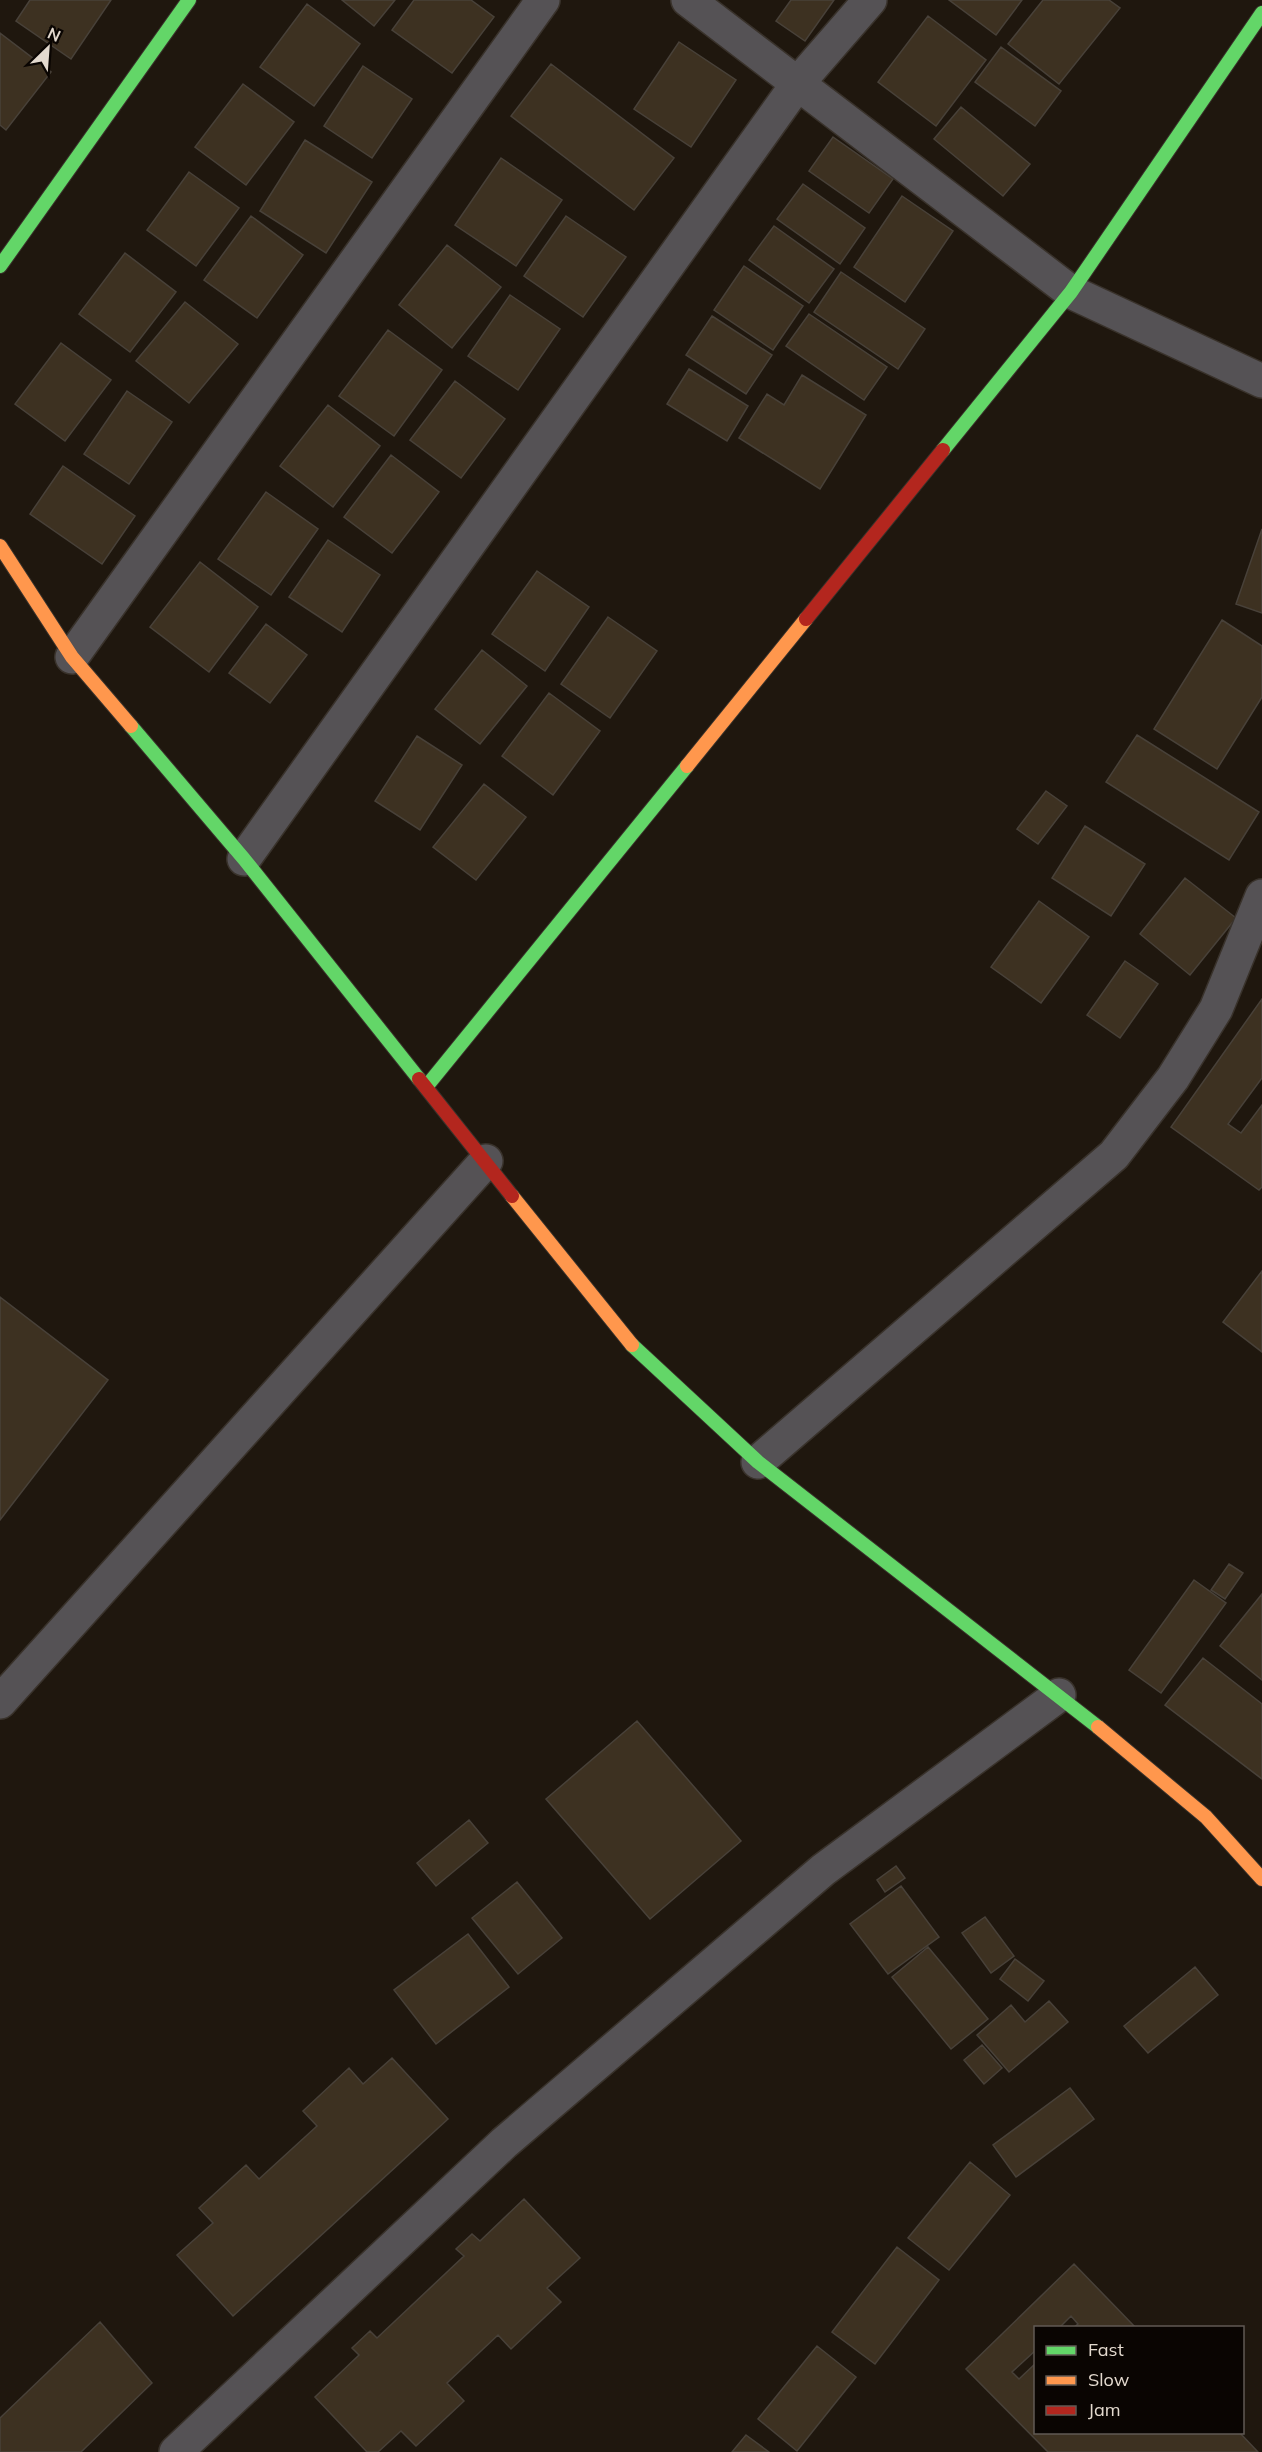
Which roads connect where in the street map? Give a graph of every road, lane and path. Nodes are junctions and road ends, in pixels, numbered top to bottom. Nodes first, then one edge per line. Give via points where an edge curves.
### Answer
1 (189, 0) edge
2 (543, 0) edge
3 (688, 0) edge
4 (870, 0) edge
5 (1262, 13) edge
6 (798, 83) junction
7 (0, 266) edge
8 (1071, 292) junction
9 (1262, 381) edge
10 (0, 546) edge
11 (72, 657) junction
12 (244, 859) junction
13 (1262, 896) edge
14 (426, 1087) junction
15 (486, 1161) junction
16 (758, 1462) junction
17 (1059, 1695) junction
18 (0, 1702) edge
19 (1262, 1879) edge
20 (176, 2452) edge

1 - 7 street
2 - 11 street
3 - 6 street
4 - 6 street
5 - 8 street
6 - 8 street
6 - 12 street
8 - 9 street
8 - 14 street
10 - 11 street
11 - 12 street
12 - 14 street
13 - 16 street via 1216,1009 1173,1078 1114,1155
14 - 15 street
15 - 16 street via 623,1336
15 - 18 street
16 - 17 street
17 - 19 street via 1206,1817
17 - 20 street via 823,1870 513,2135

